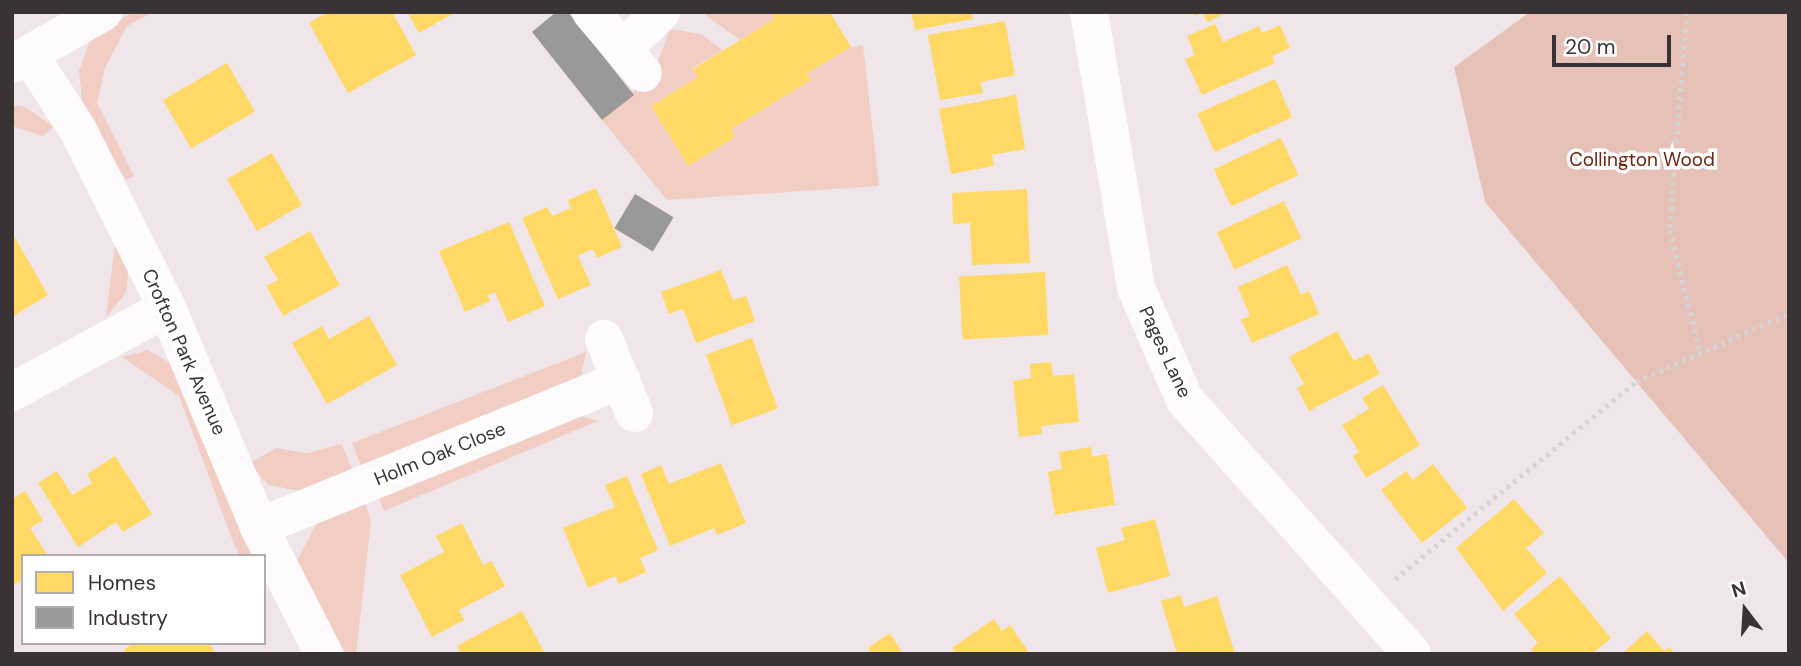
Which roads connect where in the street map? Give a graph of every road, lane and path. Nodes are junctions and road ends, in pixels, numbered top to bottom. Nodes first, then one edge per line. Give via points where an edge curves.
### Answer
1 (103, 12) edge
2 (591, 12) edge
3 (661, 12) edge
4 (1088, 12) edge
5 (1687, 12) edge
6 (21, 60) edge
7 (167, 308) junction
8 (1789, 313) edge
9 (604, 339) dead end
10 (1700, 350) junction
11 (12, 392) edge
12 (259, 527) junction
13 (1365, 604) junction
14 (1401, 651) edge
15 (324, 654) edge

1 - 6 street
2 - 3 street via 633,61
4 - 13 street, Pages Lane via 1136,288 1185,400
5 - 10 path via 1670,230
6 - 7 street, Crofton Park Avenue via 78,130
7 - 11 street
7 - 12 street, Crofton Park Avenue
8 - 10 path
9 - 12 street, Holm Oak Close via 627,396
10 - 13 path via 1636,382
12 - 15 street, Crofton Park Avenue
13 - 14 street, Pages Lane

